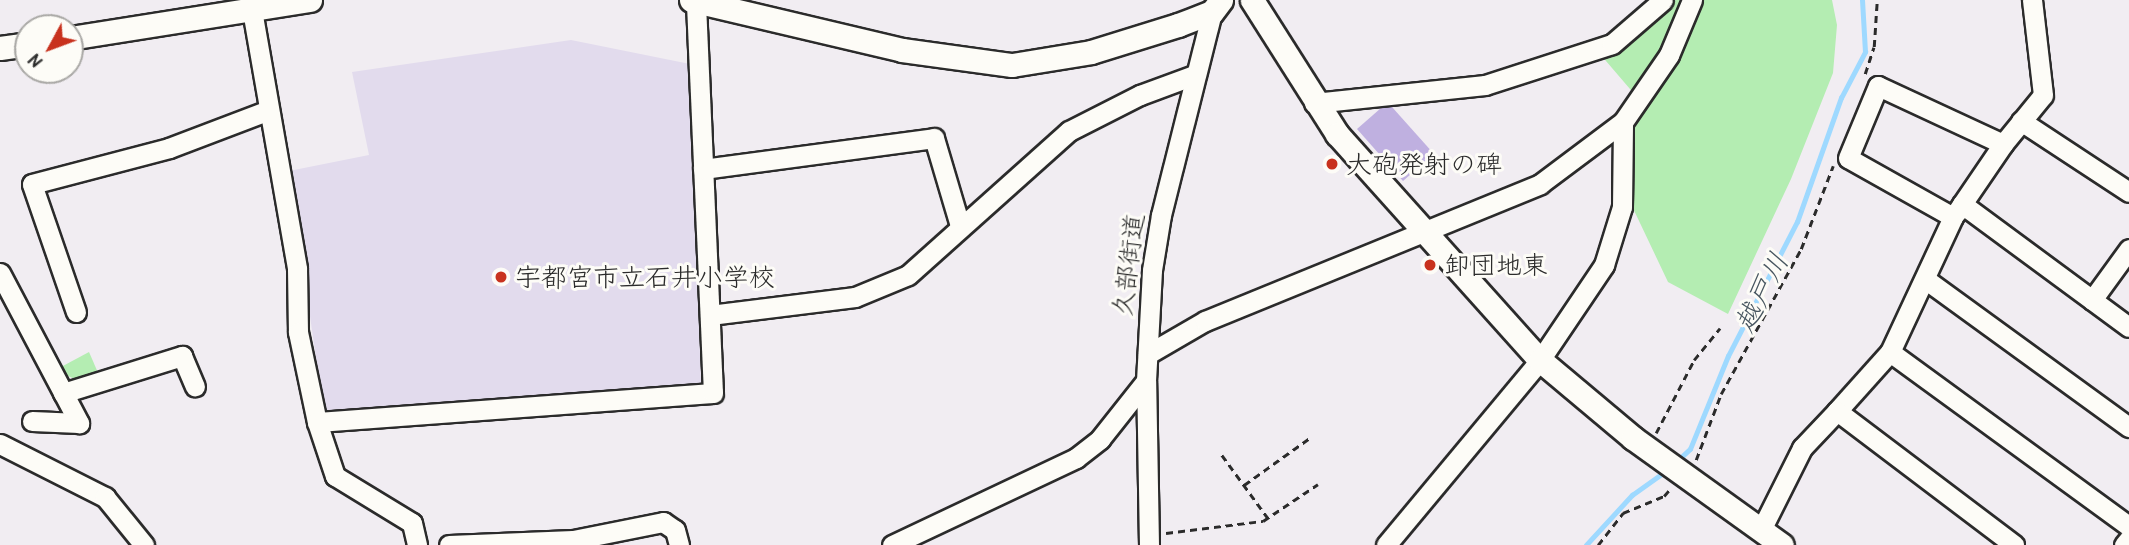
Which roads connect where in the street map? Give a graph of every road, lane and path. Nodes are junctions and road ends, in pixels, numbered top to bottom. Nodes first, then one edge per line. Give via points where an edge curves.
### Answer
1 (310, 0) edge
2 (1252, 0) edge
3 (1663, 0) edge
4 (1692, 0) edge
5 (1877, 0) edge
6 (2032, 0) edge
7 (700, 1) edge
8 (256, 6) edge
9 (1217, 6) edge
10 (84, 35) edge
11 (1194, 75) junction
12 (1861, 84) dead end
13 (1314, 103) junction
14 (269, 110) junction
15 (2021, 121) junction
16 (1623, 122) junction
17 (2003, 144) junction
18 (1836, 158) dead end
19 (703, 169) junction
20 (2129, 192) edge
21 (1958, 211) junction
22 (960, 226) junction
23 (1423, 234) junction
24 (2129, 249) edge
25 (0, 273) edge
26 (1925, 279) junction
27 (2092, 300) junction
28 (76, 312) dead end
29 (710, 315) junction
30 (2129, 327) edge
31 (1720, 328) dead end
32 (1890, 352) junction
33 (1148, 354) junction
34 (1540, 360) junction
35 (1146, 381) junction
36 (194, 386) dead end
37 (63, 393) junction
38 (1837, 411) junction
39 (32, 421) dead end
40 (317, 422) junction
41 (2129, 427) edge
42 (1311, 437) dead end
43 (0, 444) edge
44 (1649, 449) junction
45 (1222, 455) dead end
46 (1684, 474) junction
47 (1318, 484) dead end
48 (1244, 485) junction
49 (1268, 518) junction
50 (2129, 526) edge
51 (1761, 530) junction
52 (2129, 538) edge
53 (1149, 540) edge
54 (144, 545) edge
55 (416, 545) edge
56 (449, 545) edge
57 (679, 545) edge
58 (892, 545) edge
59 (1386, 545) edge
60 (1598, 545) edge
61 (1782, 545) edge
62 (2014, 545) edge
63 (2124, 545) edge

1 - 8 street
2 - 13 street
3 - 13 street via 1612,44 1485,85
4 - 16 street via 1669,55
5 - 12 path via 1874,47
6 - 15 street via 2043,95
7 - 9 street via 902,50 1012,65 1090,52
7 - 19 street
8 - 10 street
8 - 14 street
9 - 11 street, 久部街道
11 - 22 street via 1140,95 1069,131
11 - 33 street, 久部街道 via 1161,215 1149,301
13 - 23 street
14 - 28 street via 169,148 32,184
14 - 40 street via 297,269 298,332
15 - 17 street
15 - 20 street
16 - 23 street via 1540,184
16 - 34 street via 1622,207 1604,265
17 - 21 street
17 - 21 street via 1878,86 1848,158
18 - 46 path via 1801,249 1721,394 1701,454
19 - 22 street via 934,138
19 - 29 street
21 - 26 street
21 - 27 street
22 - 29 street via 908,275 855,298
23 - 33 street via 1205,321
23 - 34 street
24 - 27 street
25 - 37 street
26 - 32 street
26 - 41 street
27 - 30 street
29 - 40 street via 713,393
31 - 44 path via 1694,360
32 - 38 street
32 - 50 street
33 - 35 street, 久部街道
34 - 44 street
34 - 59 street
35 - 53 street, 久部街道
35 - 58 street via 1100,439 1053,471
36 - 37 street via 182,356
37 - 39 street via 79,423
38 - 51 street via 1802,448
38 - 62 street
40 - 55 street via 335,476 412,523
42 - 48 path
43 - 54 street via 105,497
44 - 46 street
45 - 48 path
46 - 51 street
46 - 60 path via 1664,496 1623,513
47 - 49 path
48 - 49 path
49 - 53 path
51 - 61 street
52 - 63 street
56 - 57 street via 573,540 663,522 676,530

